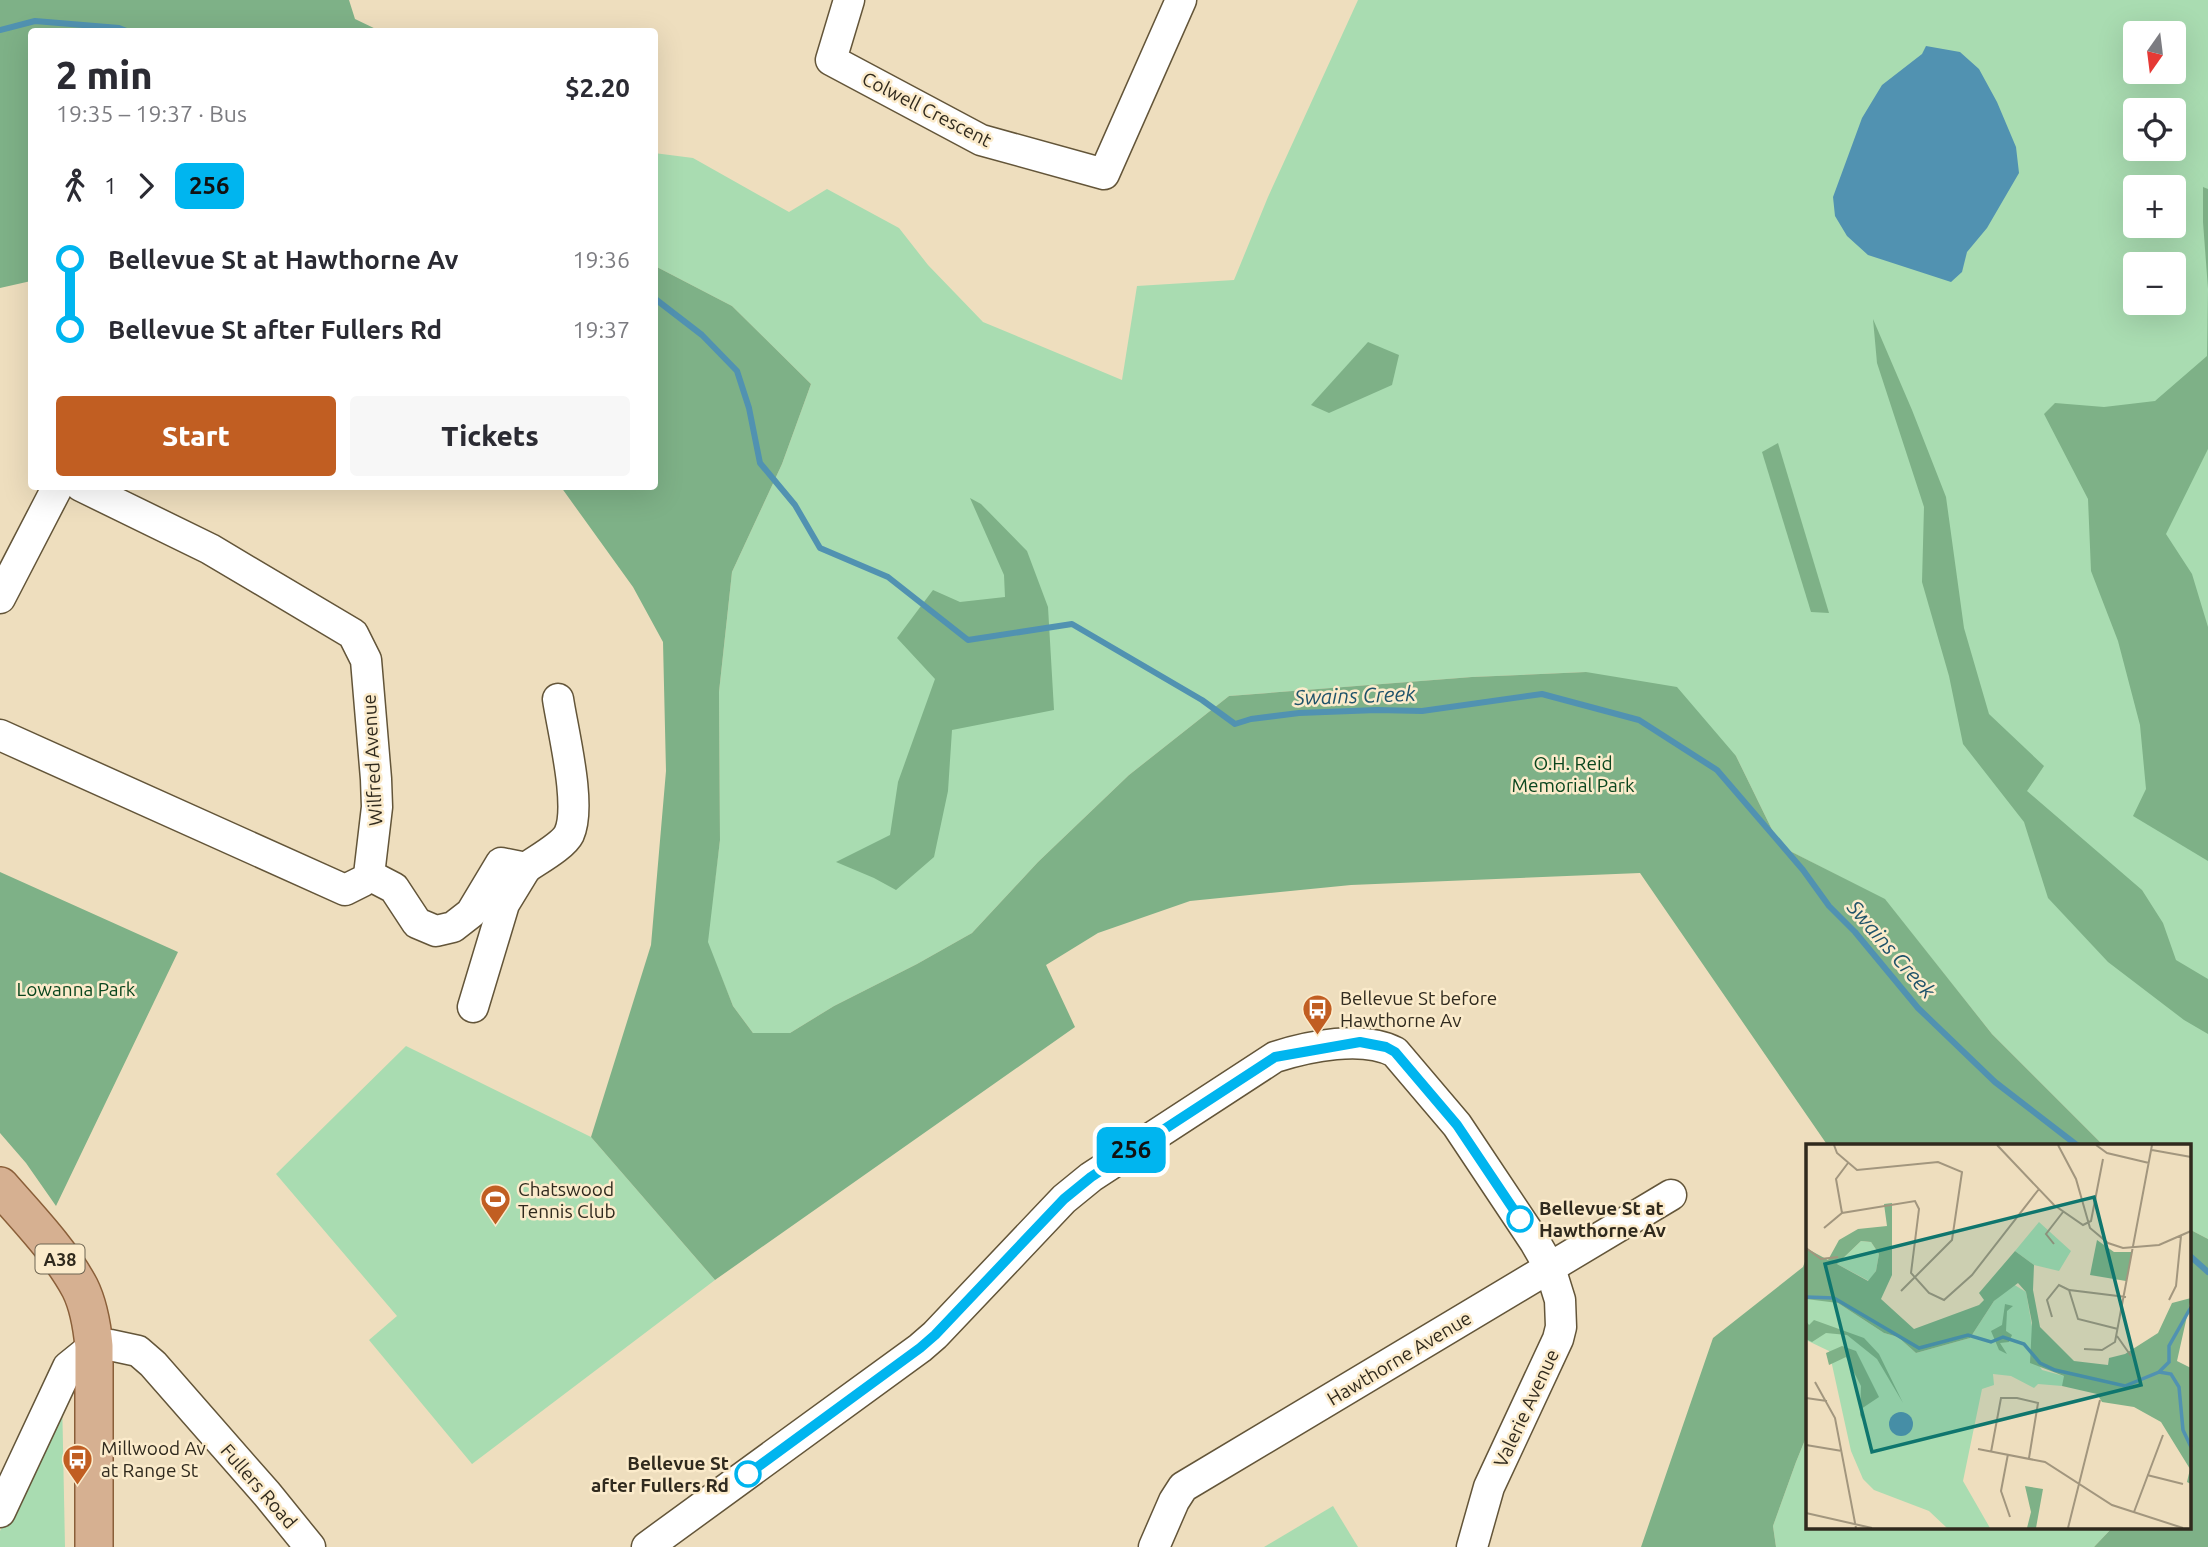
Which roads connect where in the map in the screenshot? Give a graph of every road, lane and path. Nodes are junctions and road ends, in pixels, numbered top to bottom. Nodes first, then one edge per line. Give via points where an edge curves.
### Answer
1 (849, 0) edge
2 (1181, 0) edge
3 (56, 490) edge
4 (89, 490) edge
5 (0, 598) edge
6 (558, 699) dead end
7 (0, 735) edge
8 (526, 868) junction
9 (369, 875) junction
10 (473, 1007) dead end
11 (0, 1186) edge
12 (1671, 1195) dead end
13 (1550, 1268) junction
14 (94, 1346) junction
15 (0, 1512) edge
16 (94, 1547) edge
17 (310, 1547) edge
18 (647, 1547) edge
19 (1154, 1547) edge
20 (1472, 1547) edge

1 - 2 street, Colwell Crescent via 831,60 981,140 1104,174
3 - 5 street
4 - 9 street, Wilfred Avenue via 211,549 354,634 366,660 376,779
6 - 8 street via 575,804 569,835
7 - 9 street via 345,890
8 - 9 street via 501,863 471,913 453,927 436,931 417,923 394,888
8 - 10 street via 504,904
11 - 14 main road, A38 via 81,1289
12 - 13 street, Hawthorne Avenue
13 - 18 street, Valerie Avenue via 1464,1134 1395,1052 1360,1042 1287,1053 1262,1064 1091,1177 1064,1199 920,1348
13 - 19 street, Hawthorne Avenue via 1183,1487
13 - 20 street, Valerie Avenue via 1560,1300 1558,1339 1489,1488
14 - 15 street via 68,1367
14 - 16 main road, A38
14 - 17 street, Fullers Road via 138,1351 153,1364

